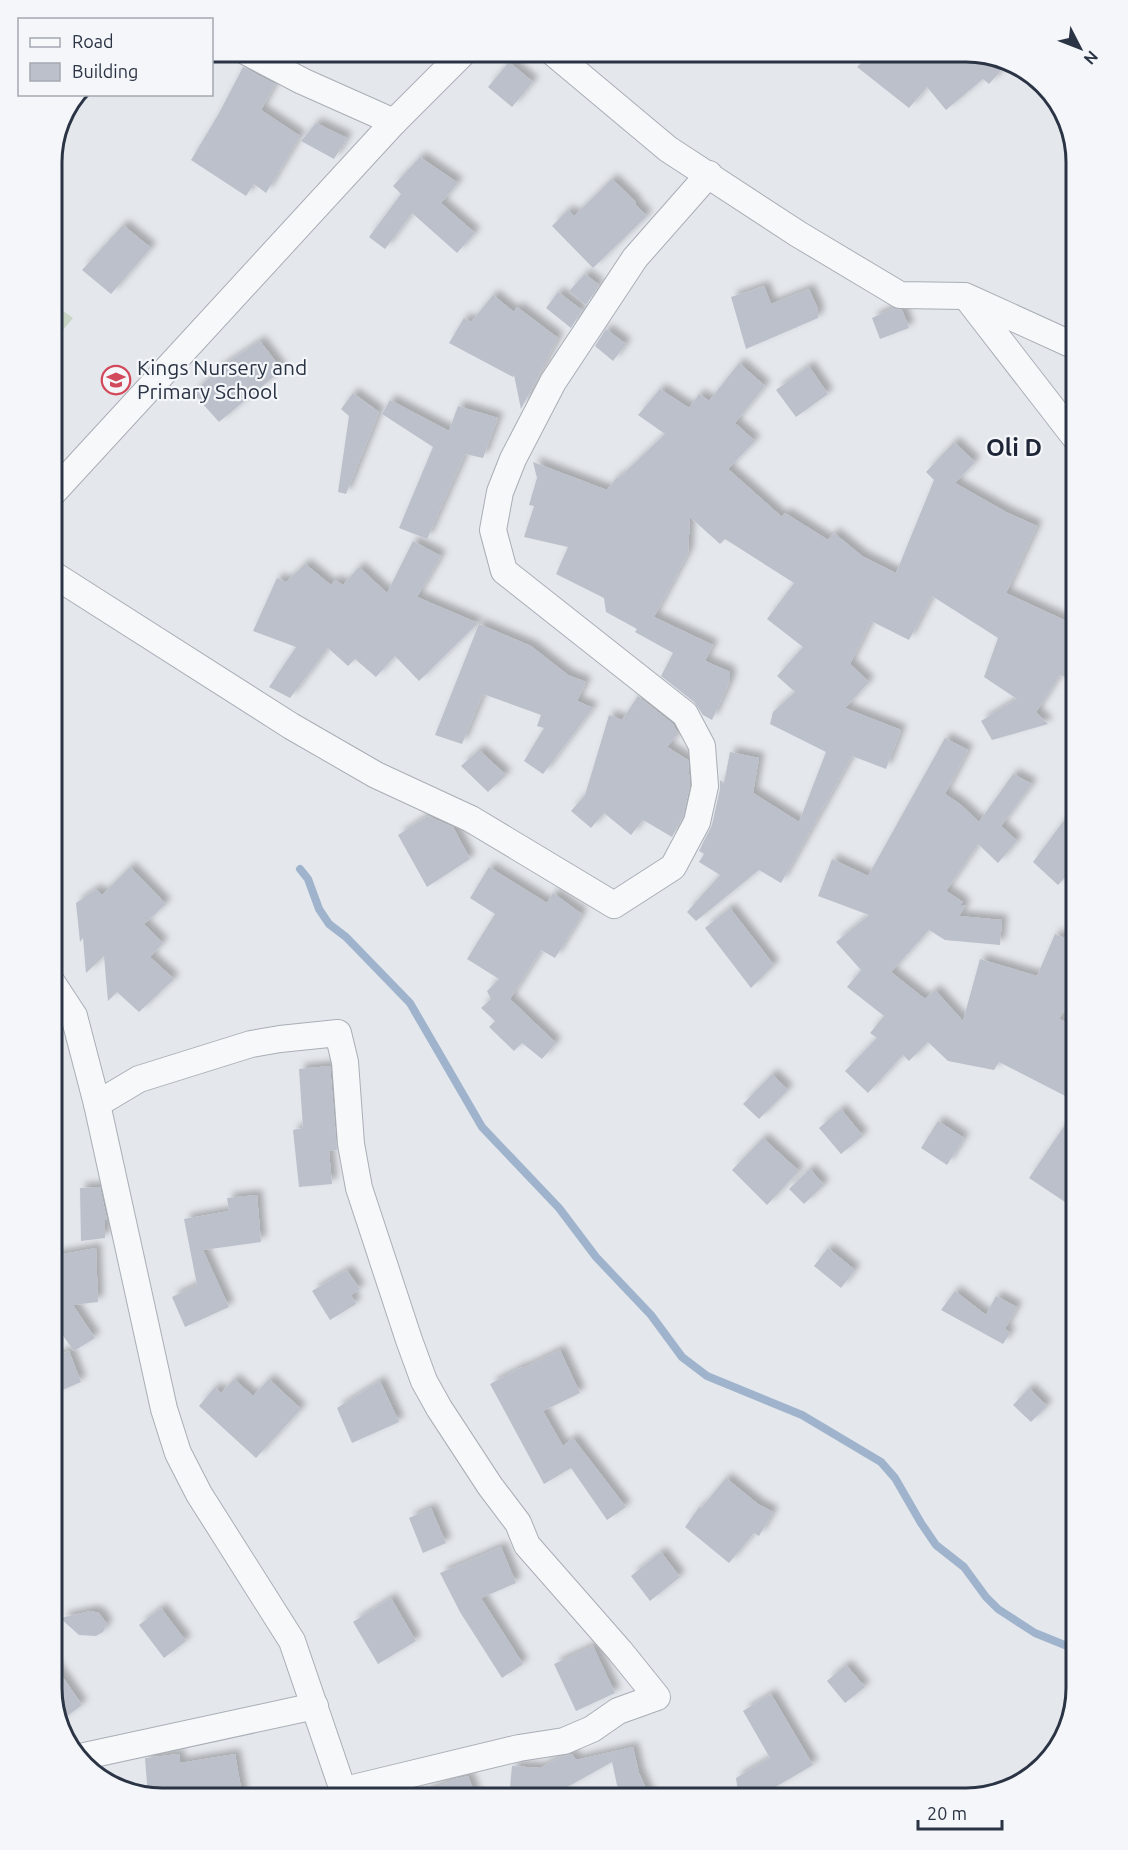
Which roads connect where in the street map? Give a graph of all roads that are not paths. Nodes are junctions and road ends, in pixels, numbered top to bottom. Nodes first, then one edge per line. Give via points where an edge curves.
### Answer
1 (266, 62) edge
2 (454, 62) edge
3 (564, 62) edge
4 (394, 122) junction
5 (709, 174) junction
6 (965, 296) junction
7 (1066, 342) edge
8 (1066, 426) edge
9 (62, 483) edge
10 (62, 580) edge
11 (62, 998) edge
12 (97, 1104) junction
13 (315, 1706) junction
14 (87, 1755) edge
15 (343, 1788) edge
16 (368, 1788) edge

1 - 4 street
2 - 4 street
3 - 5 street via 668,149
4 - 9 street
5 - 6 street via 798,234 900,295
5 - 10 street via 635,258 553,382 513,459 500,492 493,530 504,571 685,714 702,746 705,786 697,822 673,867 614,906 471,819 376,775 291,726
6 - 7 street
6 - 8 street
11 - 12 street via 74,1016
12 - 13 street via 164,1409 178,1453 199,1494 292,1641
12 - 16 street via 139,1079 251,1044 338,1034 345,1062 351,1144 359,1188 424,1381 518,1523 527,1545 657,1696 618,1711 592,1729 564,1741 519,1748
13 - 14 street
13 - 15 street

